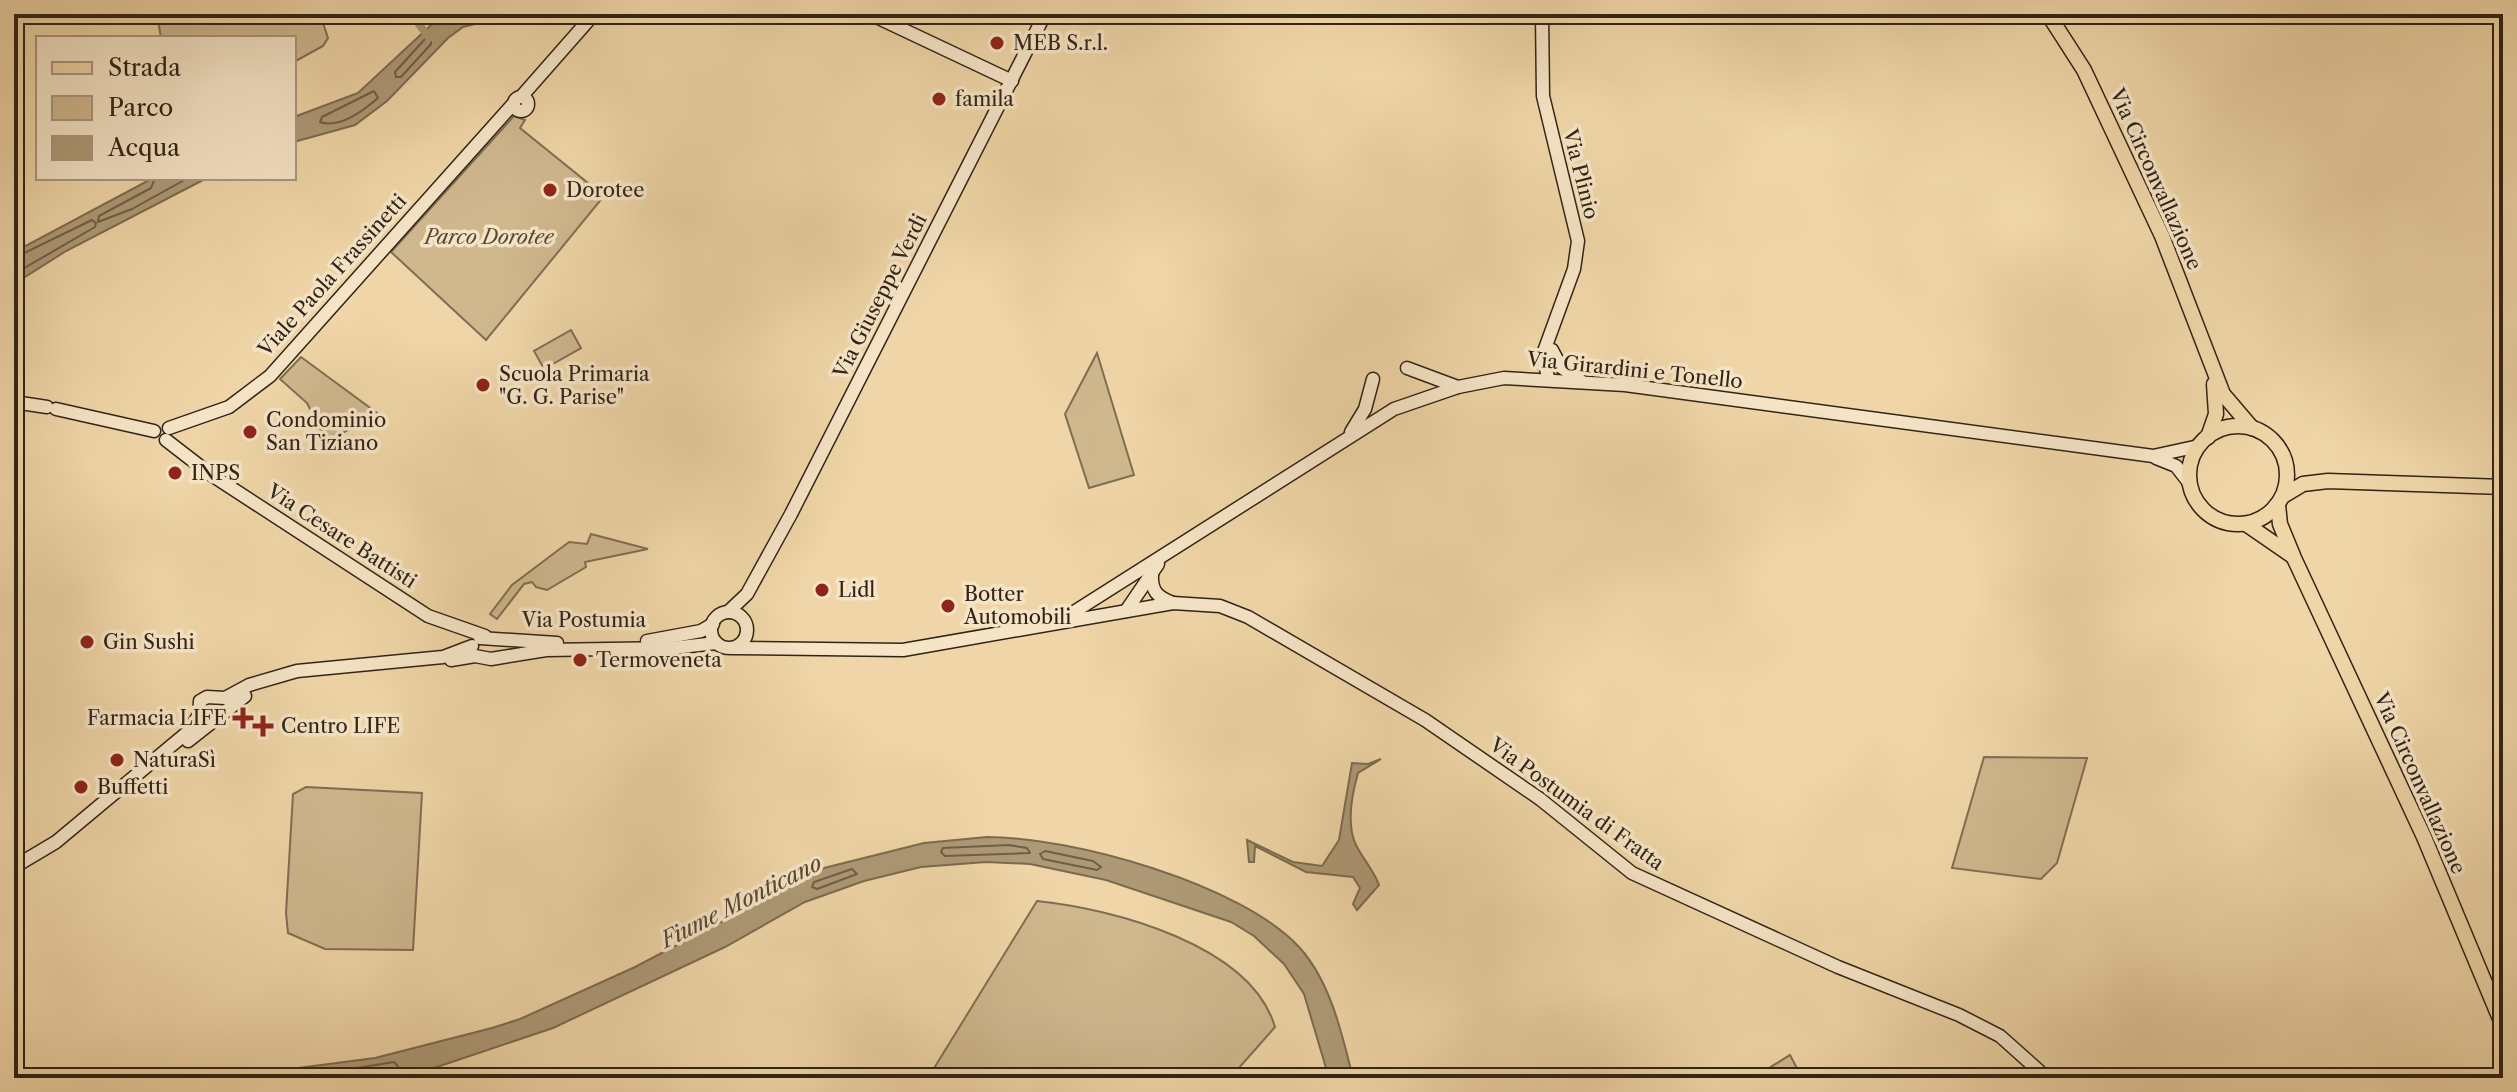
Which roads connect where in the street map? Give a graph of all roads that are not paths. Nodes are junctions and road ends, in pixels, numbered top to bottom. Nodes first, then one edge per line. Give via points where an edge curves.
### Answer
1 (594, 14) edge
2 (870, 14) edge
3 (1045, 14) edge
4 (1542, 14) edge
5 (2048, 14) edge
6 (1012, 81) junction
7 (1548, 348) junction
8 (1407, 368) dead end
9 (2211, 368) junction
10 (1517, 378) junction
11 (1548, 378) junction
12 (1373, 379) dead end
13 (1583, 381) junction
14 (1458, 387) junction
15 (14, 402) edge
16 (2252, 428) junction
17 (167, 434) junction
18 (1347, 438) junction
19 (2204, 441) junction
20 (2153, 456) junction
21 (2285, 459) junction
22 (2328, 481) junction
23 (2190, 484) junction
24 (2503, 487) edge
25 (2280, 500) junction
26 (2246, 524) junction
27 (2294, 558) junction
28 (1160, 560) junction
29 (1152, 574) junction
30 (1125, 582) junction
31 (747, 594) junction
32 (1173, 603) junction
33 (1126, 611) junction
34 (728, 612) junction
35 (713, 624) junction
36 (746, 624) junction
37 (1049, 624) junction
38 (463, 630) junction
39 (485, 636) junction
40 (499, 638) junction
41 (716, 643) junction
42 (473, 648) junction
43 (733, 648) junction
44 (782, 649) junction
45 (501, 655) junction
46 (344, 668) junction
47 (218, 699) junction
48 (223, 713) junction
49 (205, 718) junction
50 (14, 867) edge
51 (2503, 1026) edge
52 (2047, 1078) edge

1 - 17 main road, Viale Paola Frassinetti via 270,376 229,407
2 - 6 main road
3 - 6 main road, Via Giuseppe Verdi
4 - 7 main road, Via Plinio via 1543,96 1578,241
5 - 9 main road, Via Circonvallazione via 2084,70 2162,236
6 - 31 main road, Via Giuseppe Verdi
7 - 10 main road
7 - 11 main road, Via Plinio
7 - 13 main road via 1561,367
8 - 14 main road
9 - 16 main road, Via Circonvallazione via 2228,403
9 - 19 main road, Via Circonvallazione via 2217,405
10 - 11 main road, Via Girardini e Tonello
10 - 14 main road, Via Girardini e Tonello
11 - 13 main road, Via Girardini e Tonello
12 - 18 main road via 1363,415
13 - 20 main road, Via Girardini e Tonello
14 - 18 main road, Via Girardini e Tonello via 1394,409
15 - 17 main road via 154,431 162,425
16 - 19 main road via 2229,427
16 - 21 main road via 2277,445
17 - 38 main road, Via Cesare Battisti via 210,474 428,616
18 - 28 main road, Via Girardini e Tonello
19 - 20 main road, Via Girardini e Tonello
19 - 23 main road via 2193,457
20 - 23 main road, Via Girardini e Tonello via 2176,466
21 - 22 main road via 2301,473
21 - 25 main road via 2287,484
22 - 24 main road
22 - 25 main road via 2303,484
23 - 26 main road via 2204,510 2216,519
25 - 26 main road via 2269,514
25 - 27 main road, Via Circonvallazione via 2280,524
26 - 27 main road, Via Circonvallazione
27 - 51 main road, Via Circonvallazione via 2424,837
28 - 29 main road, Via Girardini e Tonello
28 - 30 main road, Via Girardini e Tonello
29 - 32 main road via 1154,591
29 - 33 main road, Via Girardini e Tonello
30 - 33 main road via 1117,600
30 - 37 main road, Via Girardini e Tonello
31 - 34 main road, Via Giuseppe Verdi
31 - 36 main road, Via Giuseppe Verdi
32 - 33 main road, Via Postumia di Fratta
32 - 52 main road, Via Postumia di Fratta via 1220,606 1248,617 1425,720 1540,799 1632,873 1824,961 1959,1015 2000,1036
33 - 37 main road, Via Postumia di Fratta
34 - 35 main road, Via Postumia
34 - 36 main road
35 - 40 main road, Via Postumia via 701,631 635,642
35 - 41 main road
36 - 43 main road via 744,642
36 - 44 main road
37 - 44 main road, Via Postumia via 903,650
38 - 39 main road, Via Cesare Battisti
38 - 42 main road
39 - 40 main road, Via Postumia
39 - 42 main road, Via Postumia
40 - 45 main road, Via Postumia
41 - 43 main road, Via Postumia
41 - 45 main road, Via Postumia
42 - 45 main road, Via Postumia via 484,659
42 - 46 main road, Via Postumia via 443,657
43 - 44 main road, Via Postumia
46 - 47 main road, Via Postumia via 283,674
46 - 48 main road, Via Postumia via 253,692
47 - 48 main road
47 - 49 main road, Via Postumia via 203,699 199,705
48 - 49 main road, Via Postumia
49 - 50 main road, Via Postumia via 155,768

